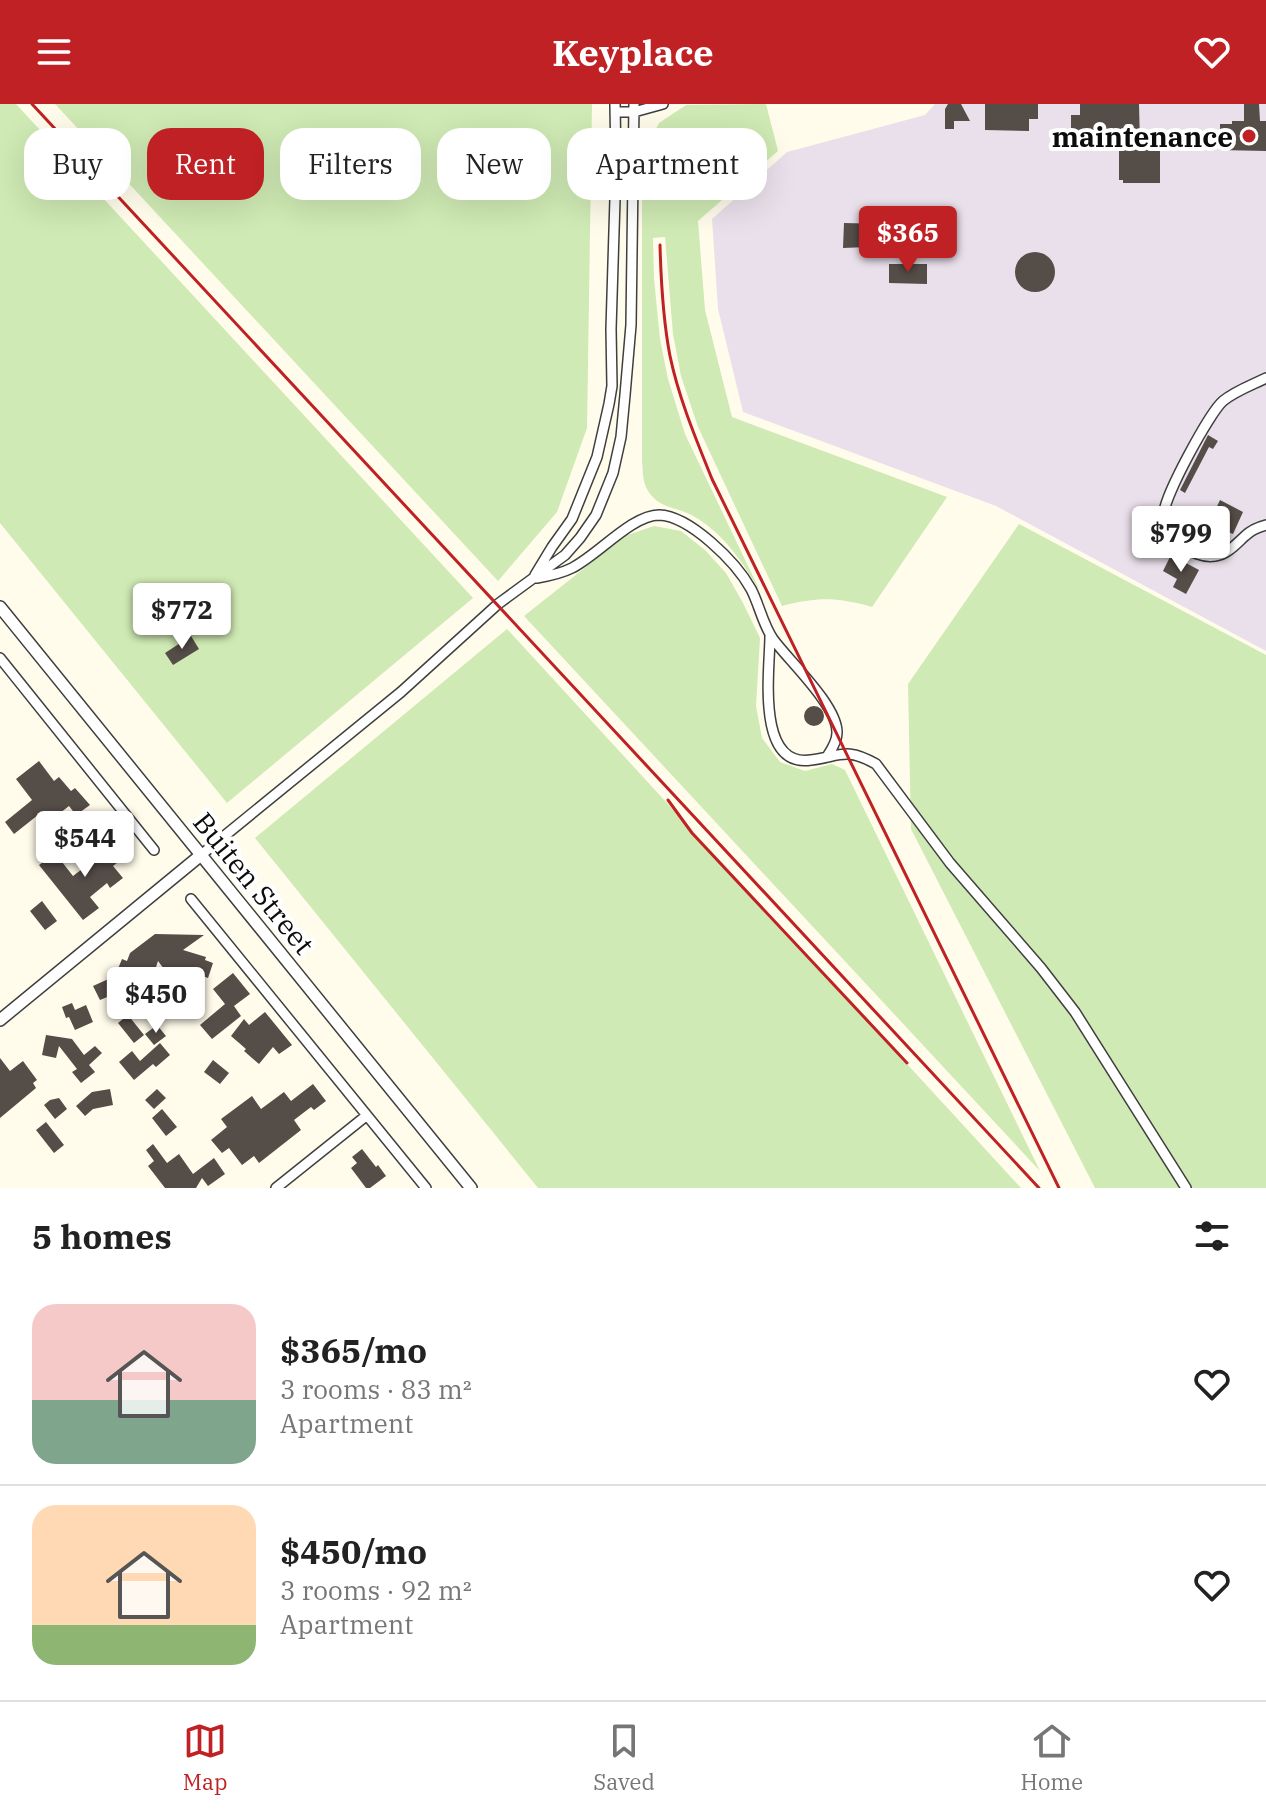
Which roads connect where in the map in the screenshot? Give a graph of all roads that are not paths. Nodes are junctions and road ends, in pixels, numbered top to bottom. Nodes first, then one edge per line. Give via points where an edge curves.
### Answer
1 (663, 104) edge
2 (615, 108) edge
3 (634, 108) edge
4 (1266, 378) edge
5 (1266, 525) edge
6 (533, 578) junction
7 (0, 607) edge
8 (770, 636) junction
9 (0, 658) edge
10 (828, 755) junction
11 (154, 850) dead end
12 (201, 855) junction
13 (191, 899) dead end
14 (0, 1020) edge
15 (366, 1116) junction
16 (276, 1188) edge
17 (426, 1188) edge
18 (471, 1188) edge
19 (1186, 1188) edge

1 - 3 street
2 - 3 street
2 - 6 street via 609,404 597,457 572,519
3 - 6 street via 631,325 621,437 596,515 565,555
4 - 5 street via 1222,402 1211,416 1163,511 1173,537 1205,556 1225,553
6 - 8 street via 571,568 645,516 663,515 703,535 722,552 750,587
6 - 12 street
7 - 12 street, Buiten Street
8 - 10 street via 830,710 837,731
8 - 10 street via 774,740 801,761
9 - 11 street, Buiten Street
10 - 19 street via 861,755 876,764 950,863 1075,1012
12 - 14 street
12 - 18 street, Buiten Street
13 - 15 street
15 - 16 street
15 - 17 street

